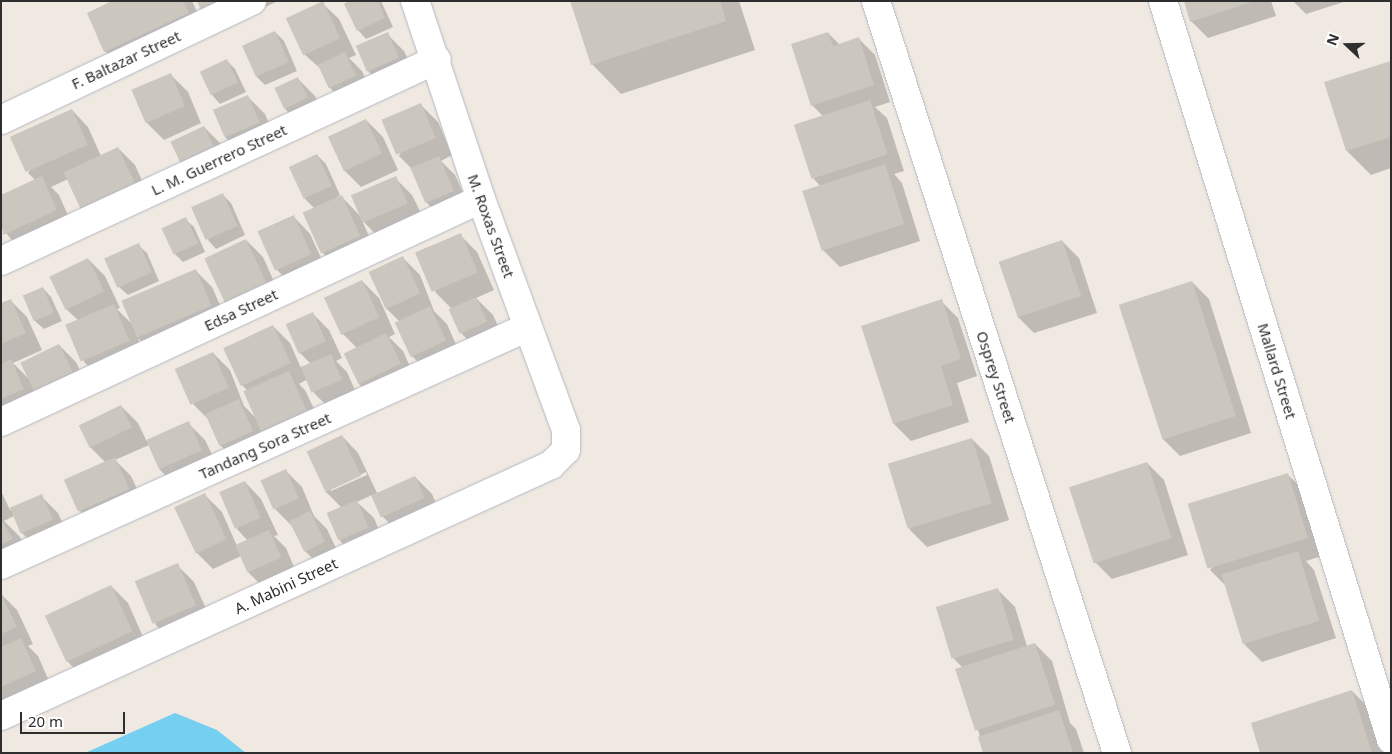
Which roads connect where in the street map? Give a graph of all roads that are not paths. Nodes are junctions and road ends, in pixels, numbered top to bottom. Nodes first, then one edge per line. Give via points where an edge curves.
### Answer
1 (252, 1) edge
2 (415, 1) edge
3 (876, 1) edge
4 (1163, 1) edge
5 (436, 60) junction
6 (1, 120) edge
7 (481, 199) junction
8 (1, 261) edge
9 (528, 327) junction
10 (1, 422) edge
11 (566, 450) joint
12 (1, 565) edge
13 (1, 716) edge
14 (1391, 740) edge
15 (1117, 753) edge

1 - 6 street, F. Baltazar Street
2 - 5 street, M. Roxas Street
3 - 15 street, Osprey Street
4 - 14 street, Mallard Street
5 - 7 street, M. Roxas Street
5 - 8 street, L. M. Guerrero Street
7 - 9 street, M. Roxas Street
7 - 10 street, Edsa Street
9 - 11 street, M. Roxas Street via 566,430
9 - 12 street, Tandang Sora Street
11 - 13 street, A. Mabini Street via 550,465

